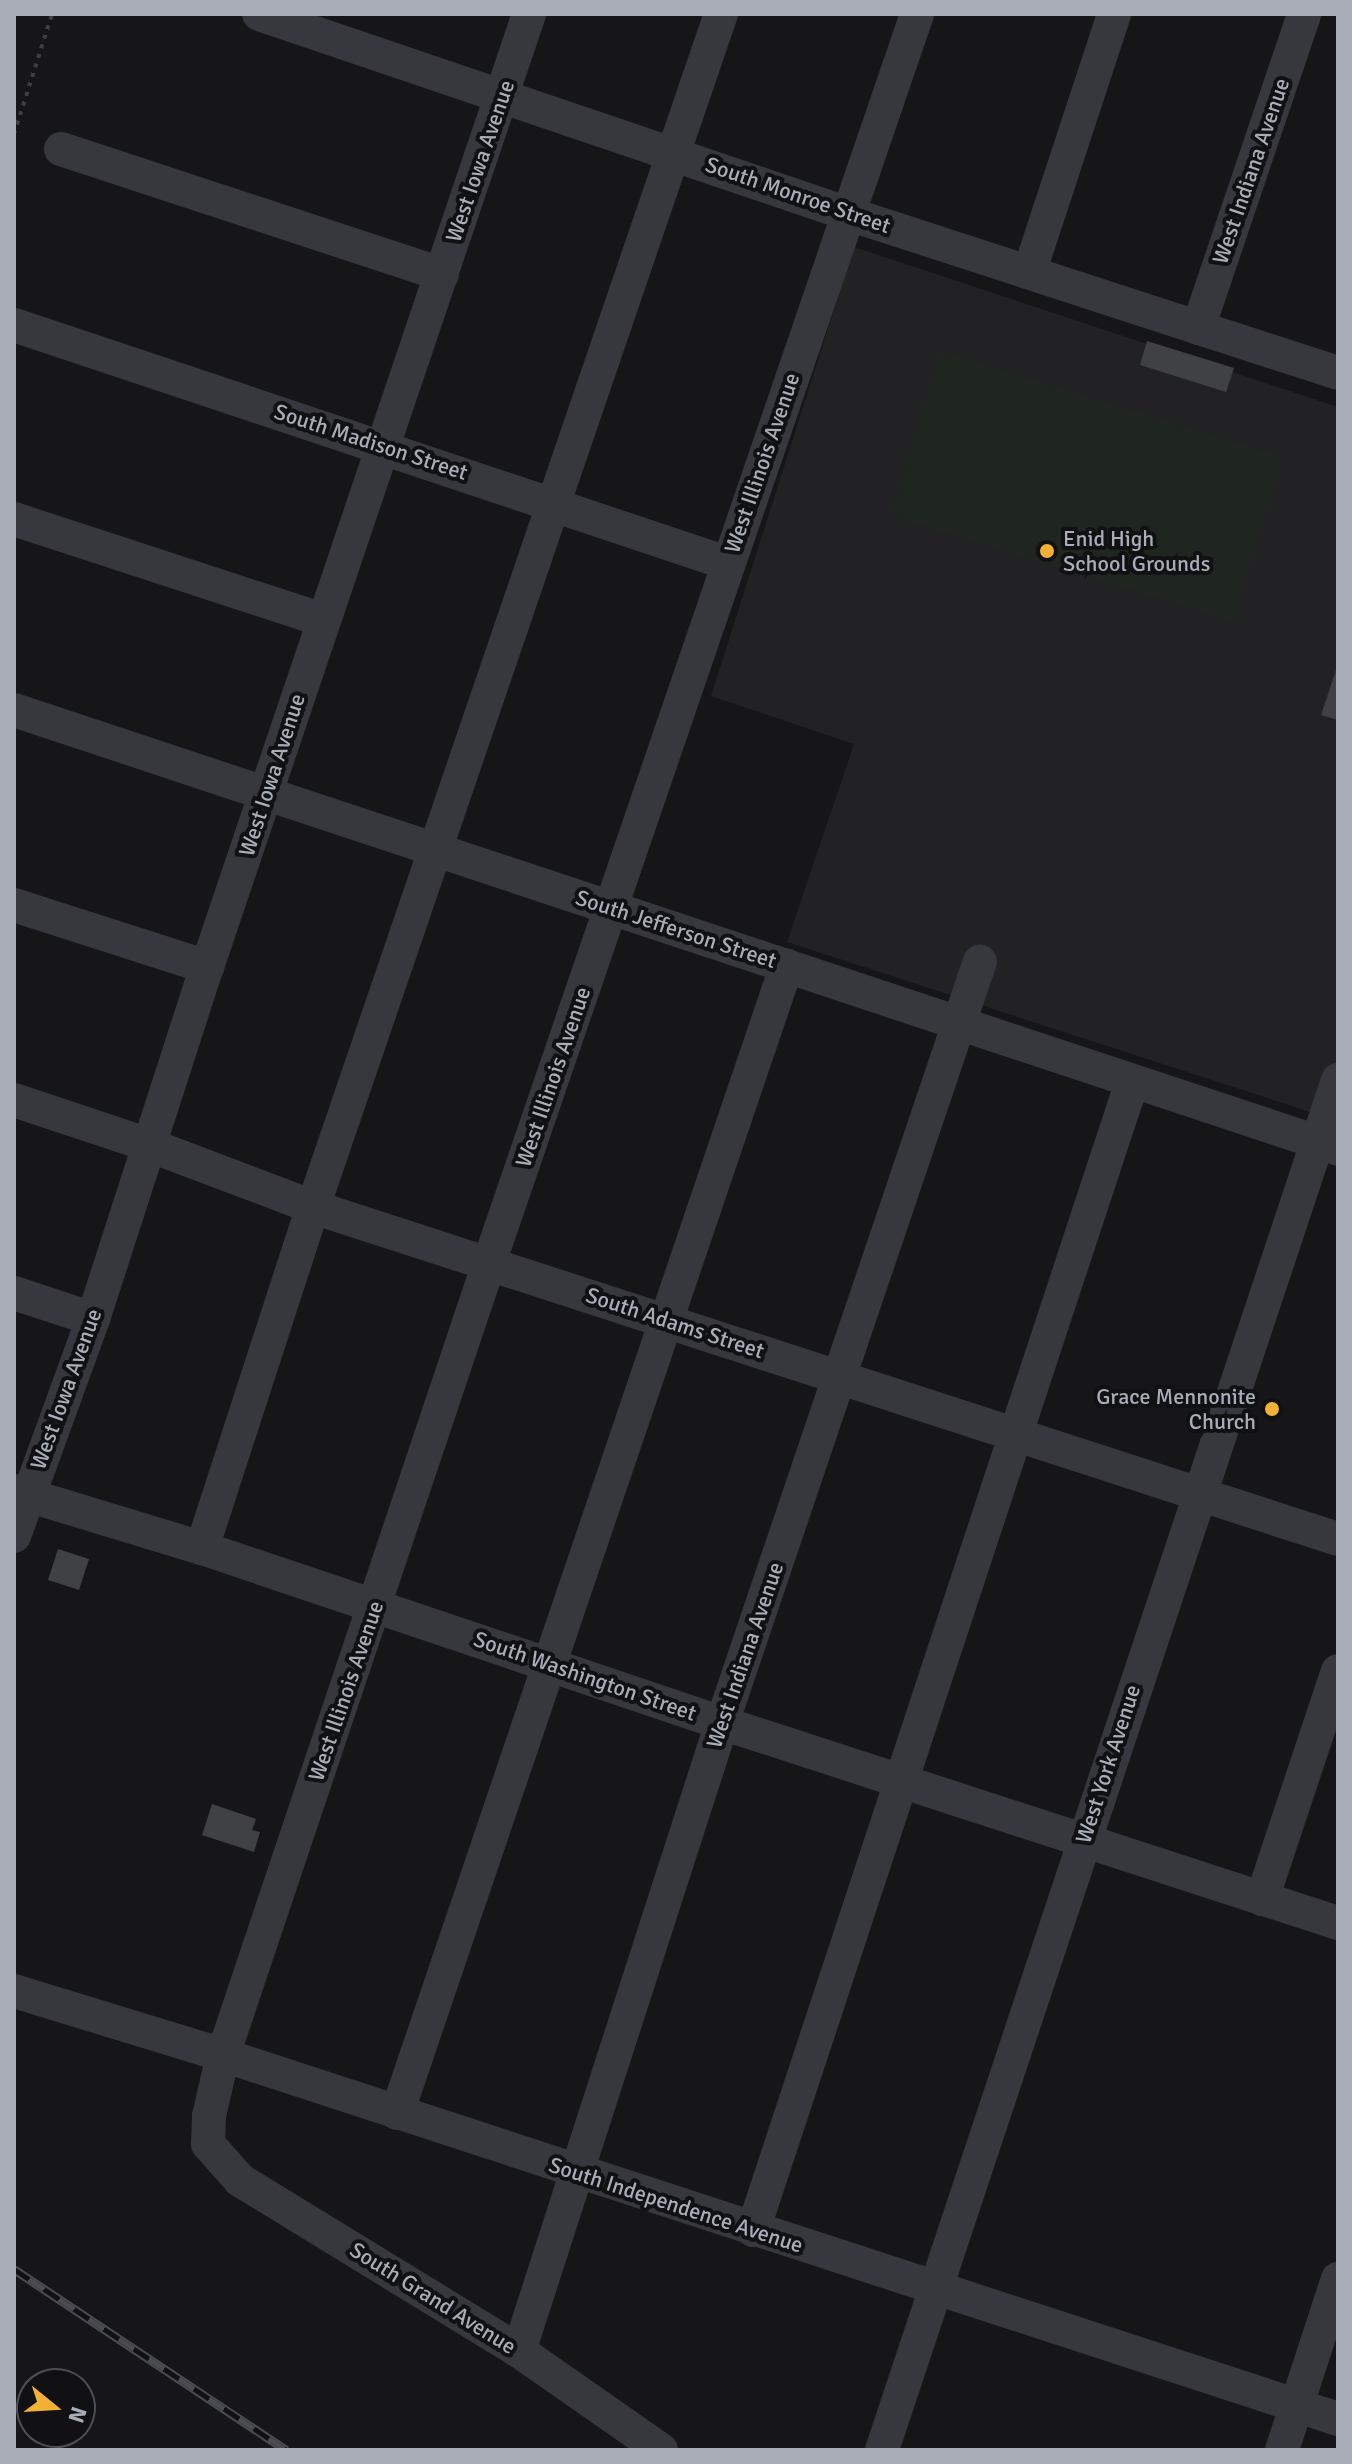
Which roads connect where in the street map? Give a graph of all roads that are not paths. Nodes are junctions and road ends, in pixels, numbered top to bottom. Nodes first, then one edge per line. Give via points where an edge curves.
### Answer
1 (259, 14) edge
2 (529, 14) edge
3 (721, 14) edge
4 (917, 14) edge
5 (1114, 14) edge
6 (1304, 14) edge
7 (502, 95) junction
8 (61, 149) dead end
9 (673, 151) junction
10 (849, 214) junction
11 (1030, 270) junction
12 (442, 274) junction
13 (14, 325) edge
14 (1198, 328) junction
15 (1338, 373) edge
16 (383, 446) junction
17 (553, 503) junction
18 (14, 519) edge
19 (727, 563) junction
20 (323, 620) junction
21 (14, 710) edge
22 (267, 793) junction
23 (437, 850) junction
24 (14, 905) edge
25 (611, 909) junction
26 (980, 961) dead end
27 (787, 965) junction
28 (207, 967) junction
29 (959, 1026) junction
30 (1338, 1080) edge
31 (1132, 1082) junction
32 (14, 1100) edge
33 (149, 1145) junction
34 (1327, 1146) edge
35 (313, 1207) junction
36 (489, 1263) junction
37 (14, 1293) edge
38 (93, 1319) junction
39 (667, 1320) junction
40 (839, 1375) junction
41 (1014, 1433) junction
42 (21, 1493) edge
43 (1198, 1495) junction
44 (14, 1536) edge
45 (1338, 1539) edge
46 (202, 1548) junction
47 (376, 1605) junction
48 (549, 1664) junction
49 (1338, 1671) edge
50 (722, 1723) junction
51 (901, 1781) junction
52 (1083, 1840) junction
53 (1262, 1899) junction
54 (1338, 1923) edge
55 (14, 1991) edge
56 (223, 2055) junction
57 (397, 2113) junction
58 (208, 2144) joint
59 (574, 2173) junction
60 (753, 2230) junction
61 (1338, 2279) edge
62 (934, 2288) junction
63 (519, 2351) junction
64 (1295, 2404) junction
65 (1338, 2419) edge
66 (661, 2450) edge
67 (882, 2450) edge
68 (1282, 2450) edge

1 - 7 street, South Monroe Street
2 - 7 street, West Iowa Avenue
3 - 9 street
4 - 10 street, West Illinois Avenue
5 - 11 street
6 - 14 street, West Indiana Avenue
7 - 9 street, South Monroe Street
7 - 12 street, West Iowa Avenue
8 - 12 street
9 - 10 street, South Monroe Street
9 - 17 street
10 - 11 street, South Monroe Street
10 - 19 street, West Illinois Avenue
11 - 14 street, South Monroe Street
12 - 16 street, West Iowa Avenue
13 - 16 street, South Madison Street
14 - 15 street, South Monroe Street
16 - 17 street, South Madison Street
16 - 20 street, West Iowa Avenue
17 - 19 street, South Madison Street
17 - 23 street
18 - 20 street
19 - 25 street, West Illinois Avenue
20 - 22 street, West Iowa Avenue
21 - 22 street, South Jefferson Street
22 - 23 street, South Jefferson Street
22 - 28 street, West Iowa Avenue
23 - 25 street, South Jefferson Street
23 - 35 street
24 - 28 street
25 - 27 street, South Jefferson Street
25 - 36 street, West Illinois Avenue
26 - 29 street, West Indiana Avenue
27 - 29 street, South Jefferson Street
27 - 39 street
28 - 33 street, West Iowa Avenue
29 - 31 street, South Jefferson Street
29 - 40 street, West Indiana Avenue
30 - 34 street, West York Avenue
31 - 34 street, South Jefferson Street
31 - 41 street
32 - 33 street, South Adams Street
33 - 35 street, South Adams Street
33 - 38 street, West Iowa Avenue
34 - 43 street, West York Avenue
35 - 36 street, South Adams Street
35 - 46 street
36 - 39 street, South Adams Street
36 - 47 street, West Illinois Avenue
37 - 38 street
38 - 42 street, West Iowa Avenue
39 - 40 street, South Adams Street
39 - 48 street
40 - 41 street, South Adams Street
40 - 50 street, West Indiana Avenue
41 - 43 street, South Adams Street
41 - 51 street
42 - 44 street, West Iowa Avenue
42 - 46 street, South Washington Street
43 - 45 street, South Adams Street
43 - 52 street, West York Avenue
46 - 47 street, South Washington Street
47 - 48 street, South Washington Street
47 - 56 street, West Illinois Avenue
48 - 50 street, South Washington Street
48 - 57 street
49 - 53 street
50 - 51 street, South Washington Street
50 - 59 street, West Indiana Avenue
51 - 52 street, South Washington Street
51 - 60 street
52 - 53 street, South Washington Street
52 - 62 street, West York Avenue
53 - 54 street, South Washington Street
55 - 56 street, South Independence Avenue
56 - 57 street, South Independence Avenue
56 - 58 street, West Illinois Avenue
57 - 59 street, South Independence Avenue
58 - 63 street, South Grand Avenue via 240,2180
59 - 60 street, South Independence Avenue
59 - 63 street, West Indiana Avenue
60 - 62 street, South Independence Avenue
61 - 64 street
62 - 64 street, South Independence Avenue
62 - 67 street, West York Avenue
63 - 66 street, South Grand Avenue
64 - 65 street, South Independence Avenue
64 - 68 street

